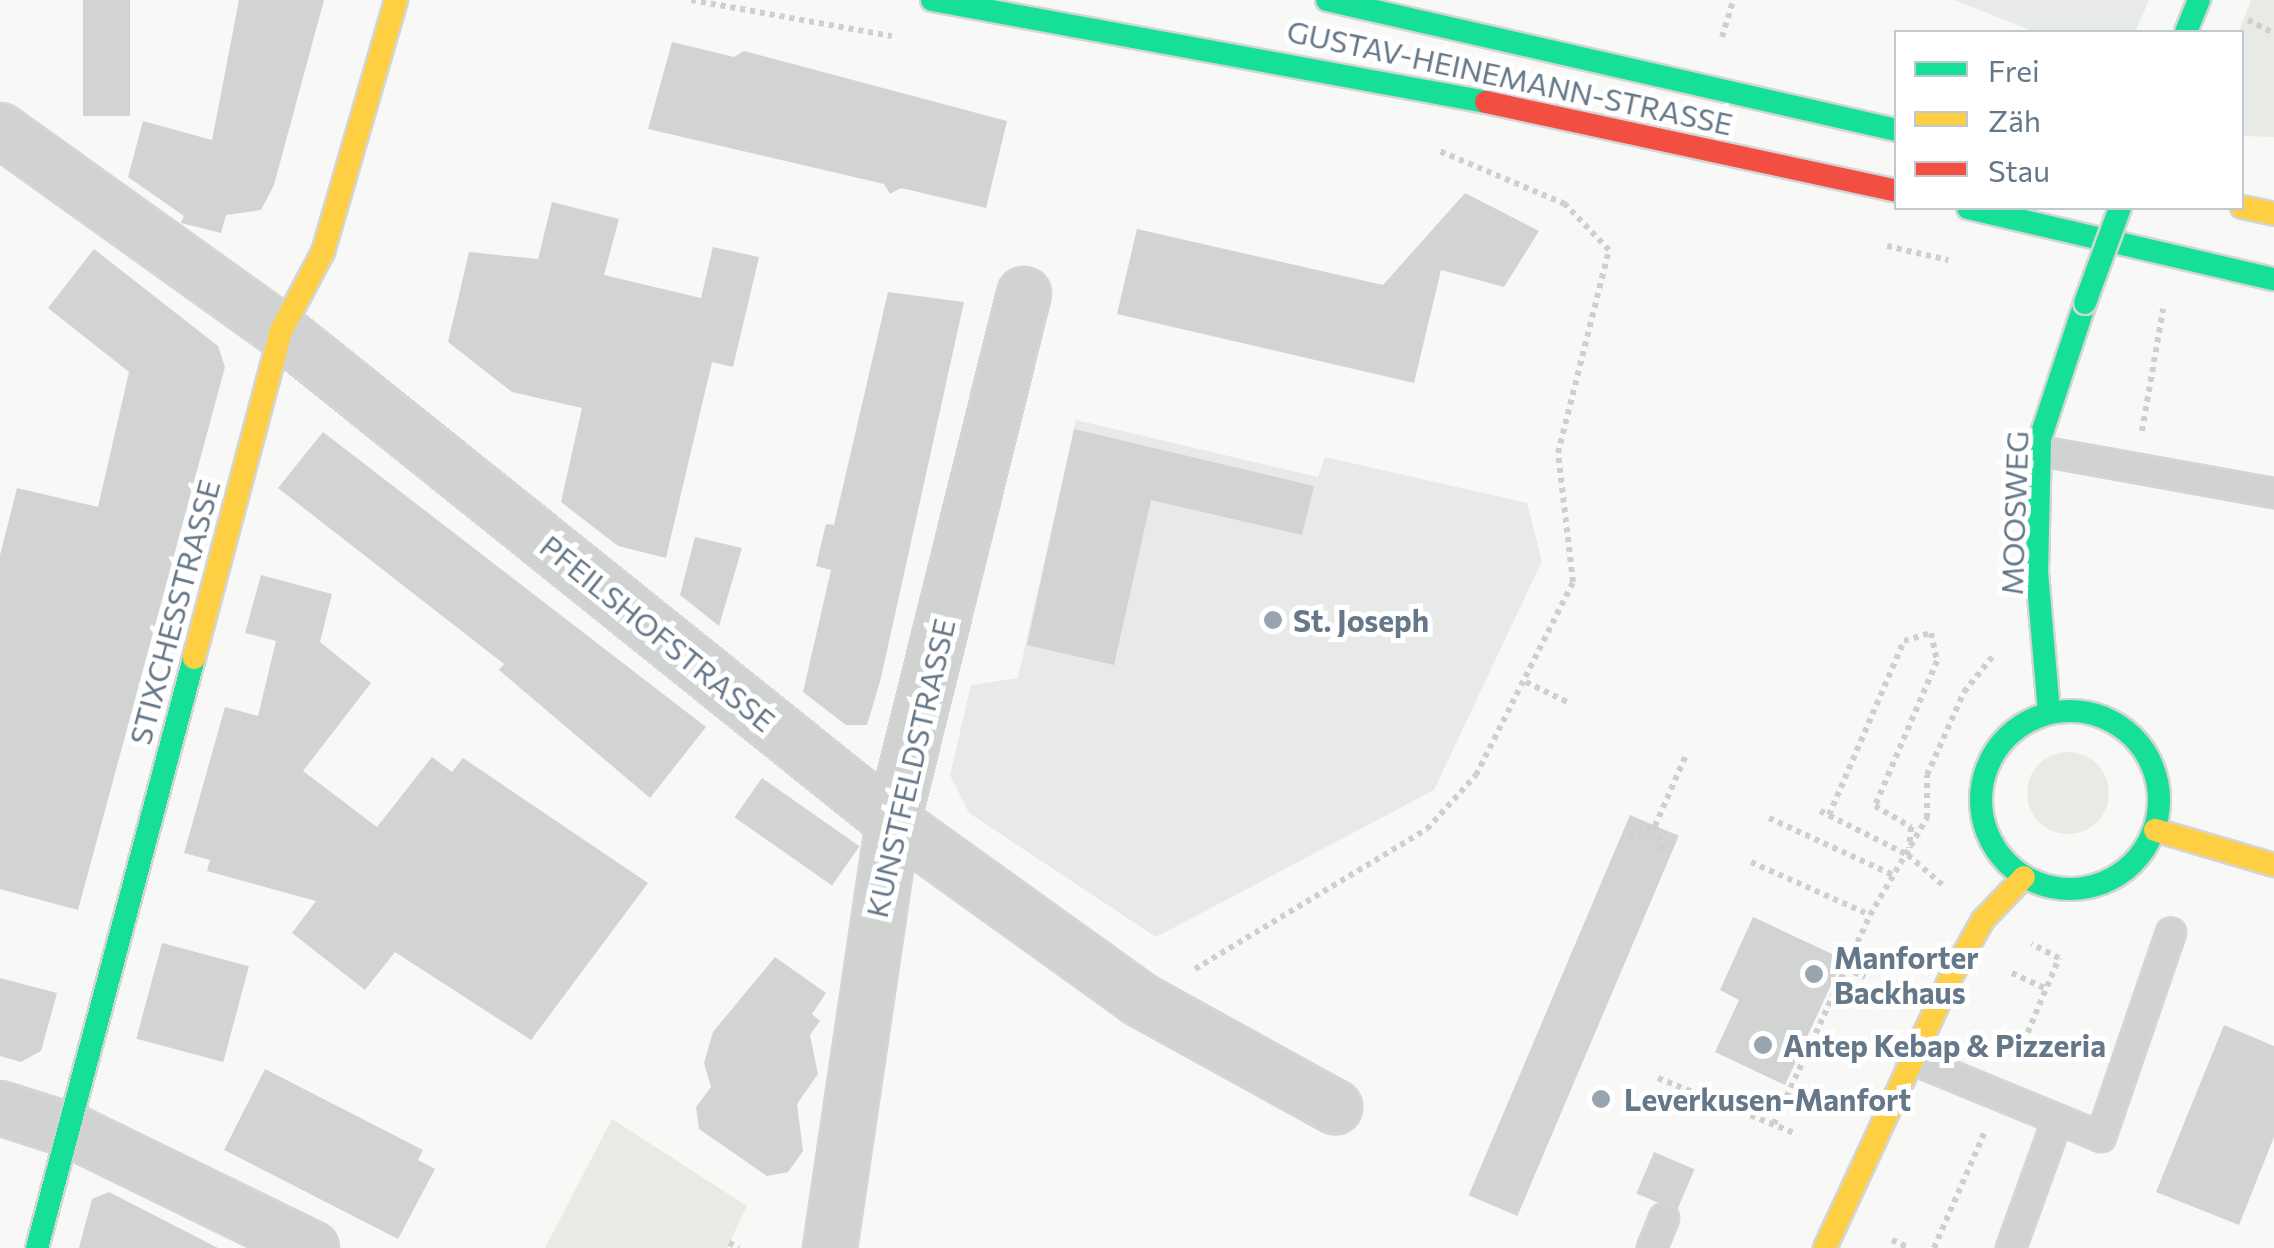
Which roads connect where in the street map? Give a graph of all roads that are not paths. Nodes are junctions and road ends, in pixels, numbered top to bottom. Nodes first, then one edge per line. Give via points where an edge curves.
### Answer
1 (396, 0) edge
2 (932, 0) edge
3 (1327, 0) edge
4 (2200, 0) edge
5 (2187, 30) edge
6 (0, 130) edge
7 (1894, 130) edge
8 (1894, 191) edge
9 (2244, 207) edge
10 (1977, 210) edge
11 (2119, 210) edge
12 (2274, 214) edge
13 (2274, 279) edge
14 (1024, 294) dead end
15 (282, 332) junction
16 (2040, 451) junction
17 (2274, 493) edge
18 (2049, 712) junction
19 (892, 822) junction
20 (2155, 830) junction
21 (2274, 865) edge
22 (2024, 876) junction
23 (2171, 933) dead end
24 (1911, 1060) junction
25 (0, 1108) edge
26 (1334, 1108) dead end
27 (2056, 1121) junction
28 (72, 1131) junction
29 (1664, 1218) dead end
30 (36, 1248) edge
31 (312, 1248) edge
32 (830, 1248) edge
33 (1652, 1248) edge
34 (1825, 1248) edge
35 (2011, 1248) edge

1 - 15 street, STIXCHESSTRASSE via 323,252
2 - 8 street, GUSTAV-HEINEMANN-STRASSE via 1622,126
3 - 7 street, GUSTAV-HEINEMANN-STRASSE
4 - 5 street
6 - 15 street, PFEILSHOFSTRASSE
9 - 12 street
10 - 13 street
11 - 16 street, MOOSWEG, bridge
14 - 19 street, KUNSTFELDSTRASSE
15 - 19 street, PFEILSHOFSTRASSE
15 - 28 street, STIXCHESSTRASSE
16 - 17 lane
16 - 18 street, MOOSWEG
18 - 20 street via 2112,720 2137,740 2154,768
18 - 22 street via 1993,753 1982,786 1997,853
19 - 26 street, PFEILSHOFSTRASSE via 1139,1000
19 - 32 street, KUNSTFELDSTRASSE
20 - 21 street
20 - 22 street via 2133,864 2100,884 2060,889
22 - 24 street via 1983,920
23 - 27 lane via 2101,1137
24 - 27 lane
24 - 34 street
25 - 28 street
27 - 35 lane
28 - 30 street, STIXCHESSTRASSE
28 - 31 street
29 - 33 lane

